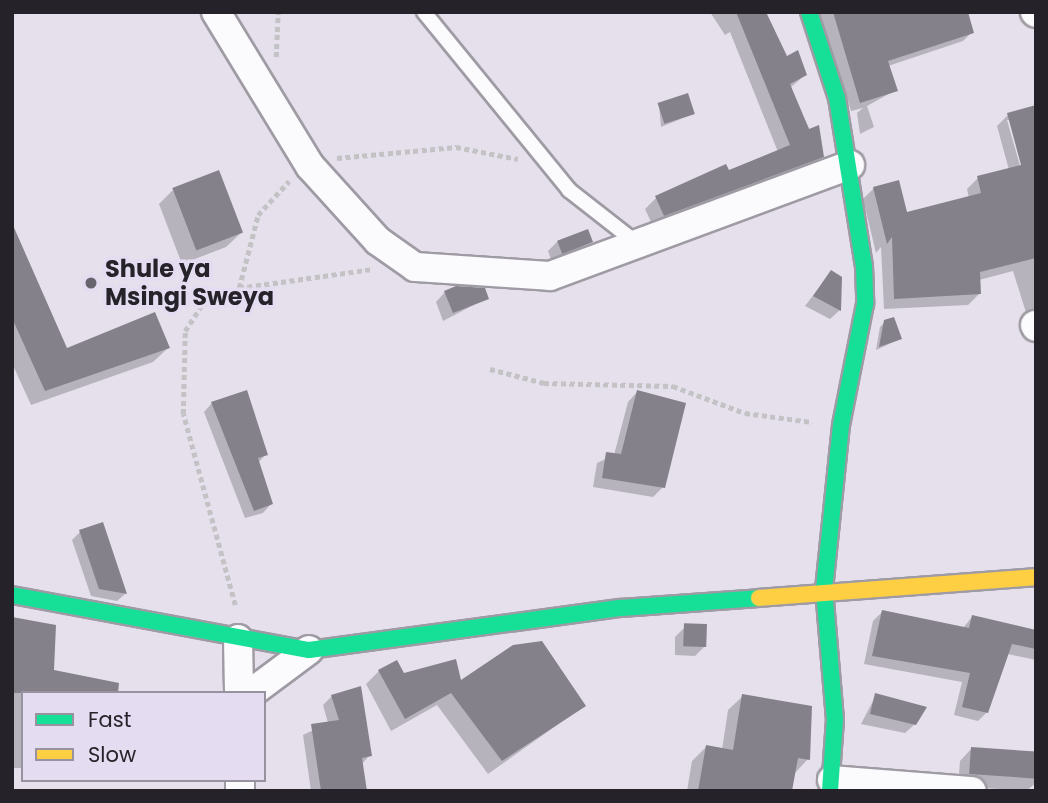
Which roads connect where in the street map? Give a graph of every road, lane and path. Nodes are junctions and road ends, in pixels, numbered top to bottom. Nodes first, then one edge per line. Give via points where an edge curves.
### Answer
1 (216, 12) edge
2 (424, 12) edge
3 (809, 12) edge
4 (850, 164) junction
5 (548, 165) junction
6 (310, 166) junction
7 (634, 242) junction
8 (415, 267) junction
9 (239, 288) junction
10 (490, 369) dead end
11 (841, 425) junction
12 (1036, 577) edge
13 (824, 589) junction
14 (12, 595) edge
15 (238, 639) junction
16 (309, 650) junction
17 (239, 691) edge
18 (254, 691) edge
19 (831, 785) edge
20 (972, 791) edge

1 - 6 street
2 - 5 lane
3 - 4 street
4 - 7 street
4 - 11 street via 865,304
5 - 6 path via 456,148 406,147
5 - 7 lane via 591,213
6 - 8 street via 378,241
6 - 9 path via 258,215
7 - 8 street via 550,276
8 - 9 path via 346,270
9 - 15 path via 201,306 185,331 180,361 183,414 230,582
10 - 11 path via 544,383 673,386 766,418
11 - 13 street
12 - 13 street
13 - 16 street via 546,617
13 - 19 street via 835,719
14 - 15 street
15 - 16 street
15 - 17 street
16 - 18 street
19 - 20 street

